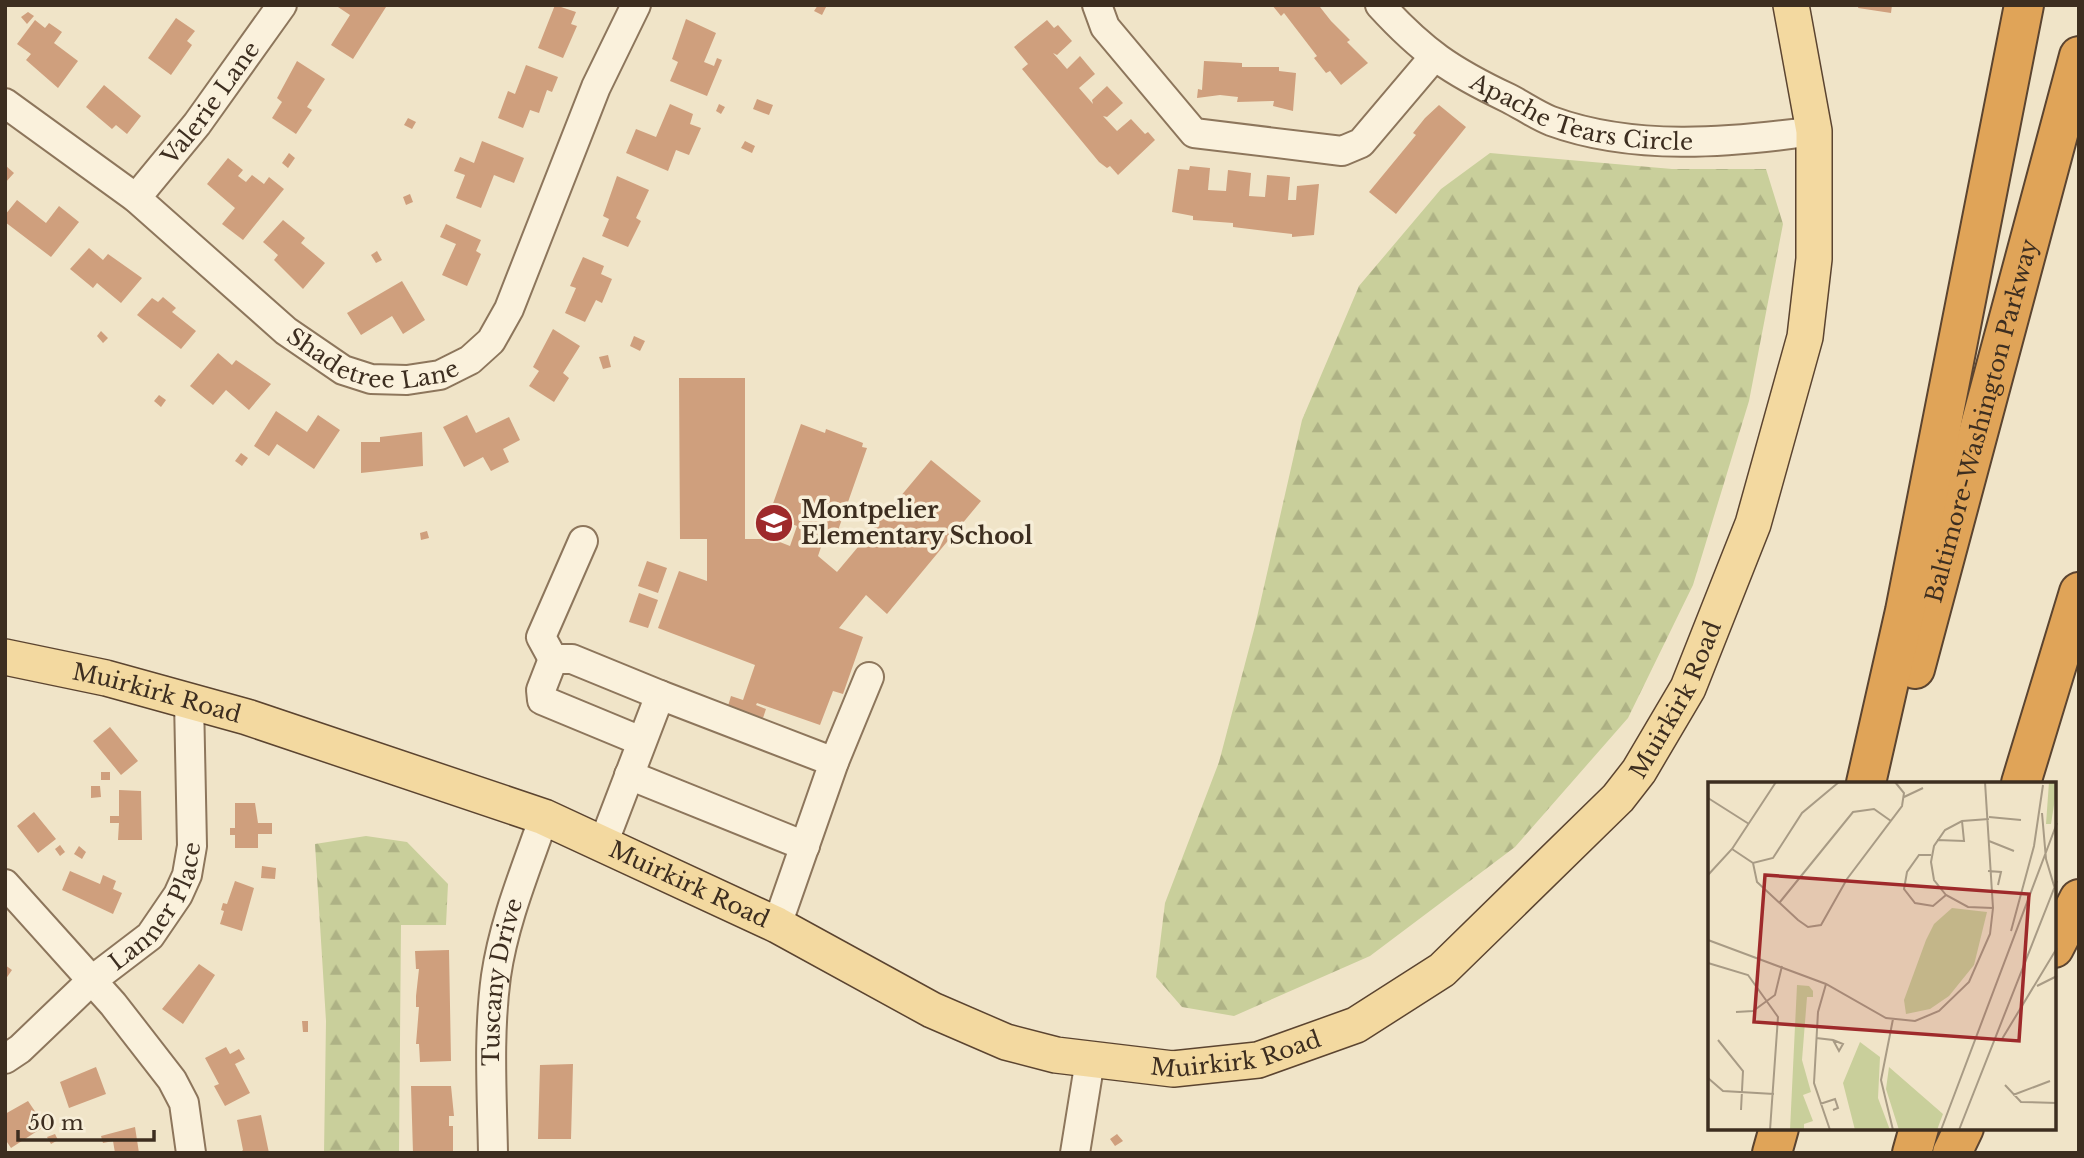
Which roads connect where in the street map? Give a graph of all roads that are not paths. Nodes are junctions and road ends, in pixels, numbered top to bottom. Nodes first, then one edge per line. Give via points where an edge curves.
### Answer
1 (282, 5) edge
2 (636, 5) edge
3 (1097, 5) edge
4 (1380, 5) edge
5 (1791, 5) edge
6 (2024, 5) edge
7 (2079, 56) edge
8 (1433, 58) junction
9 (5, 103) edge
10 (1814, 131) junction
11 (136, 198) junction
12 (583, 541) dead end
13 (2079, 592) edge
14 (5, 657) edge
15 (553, 659) junction
16 (870, 677) dead end
17 (660, 695) junction
18 (189, 700) junction
19 (641, 741) junction
20 (834, 762) junction
21 (629, 775) junction
22 (1866, 782) edge
23 (1881, 782) edge
24 (2021, 782) edge
25 (544, 817) junction
26 (603, 844) junction
27 (805, 846) junction
28 (5, 884) edge
29 (2079, 899) edge
30 (777, 925) junction
31 (2056, 944) edge
32 (91, 981) junction
33 (5, 1059) edge
34 (1090, 1060) junction
35 (1778, 1130) edge
36 (1918, 1130) edge
37 (1963, 1130) edge
38 (191, 1153) edge
39 (493, 1153) edge
40 (1075, 1153) edge
41 (1772, 1153) edge
42 (1912, 1153) edge
43 (1952, 1153) edge

1 - 11 street, Valerie Lane via 204,114
2 - 11 street, Shadetree Lane via 596,87 509,310 491,341 470,360 440,375 371,379 343,370 286,331
3 - 8 street via 1105,27 1194,133 1342,152 1361,143
4 - 8 street, Apache Tears Circle
5 - 10 main road, Muirkirk Road
6 - 22 highway via 1905,611
7 - 23 highway, Baltimore-Washington Parkway via 1931,618
8 - 10 street, Apache Tears Circle via 1548,120 1614,136 1714,141
9 - 11 street, Shadetree Lane
10 - 34 main road, Muirkirk Road via 1814,248 1805,337 1773,459 1753,524 1688,688 1625,789 1442,970 1356,1025 1258,1060 1173,1069
12 - 15 street via 541,637
13 - 24 highway
14 - 18 main road, Muirkirk Road
15 - 17 street via 572,659
15 - 19 street via 542,700
16 - 20 street
17 - 19 street
17 - 20 street
18 - 25 main road, Muirkirk Road via 343,747
18 - 32 street, Lanner Place via 192,846 187,875 150,936
19 - 21 street
20 - 27 street
21 - 26 street
21 - 27 street
25 - 26 main road, Muirkirk Road
25 - 39 street, Tuscany Drive via 513,904 496,975 491,1042
26 - 30 main road, Muirkirk Road
27 - 30 street
28 - 32 street
29 - 31 highway
30 - 34 main road, Muirkirk Road via 968,1027 1034,1050
32 - 33 street, Lanner Place
32 - 38 street via 172,1080 184,1103
34 - 40 street
35 - 41 highway
36 - 42 highway
37 - 43 highway

